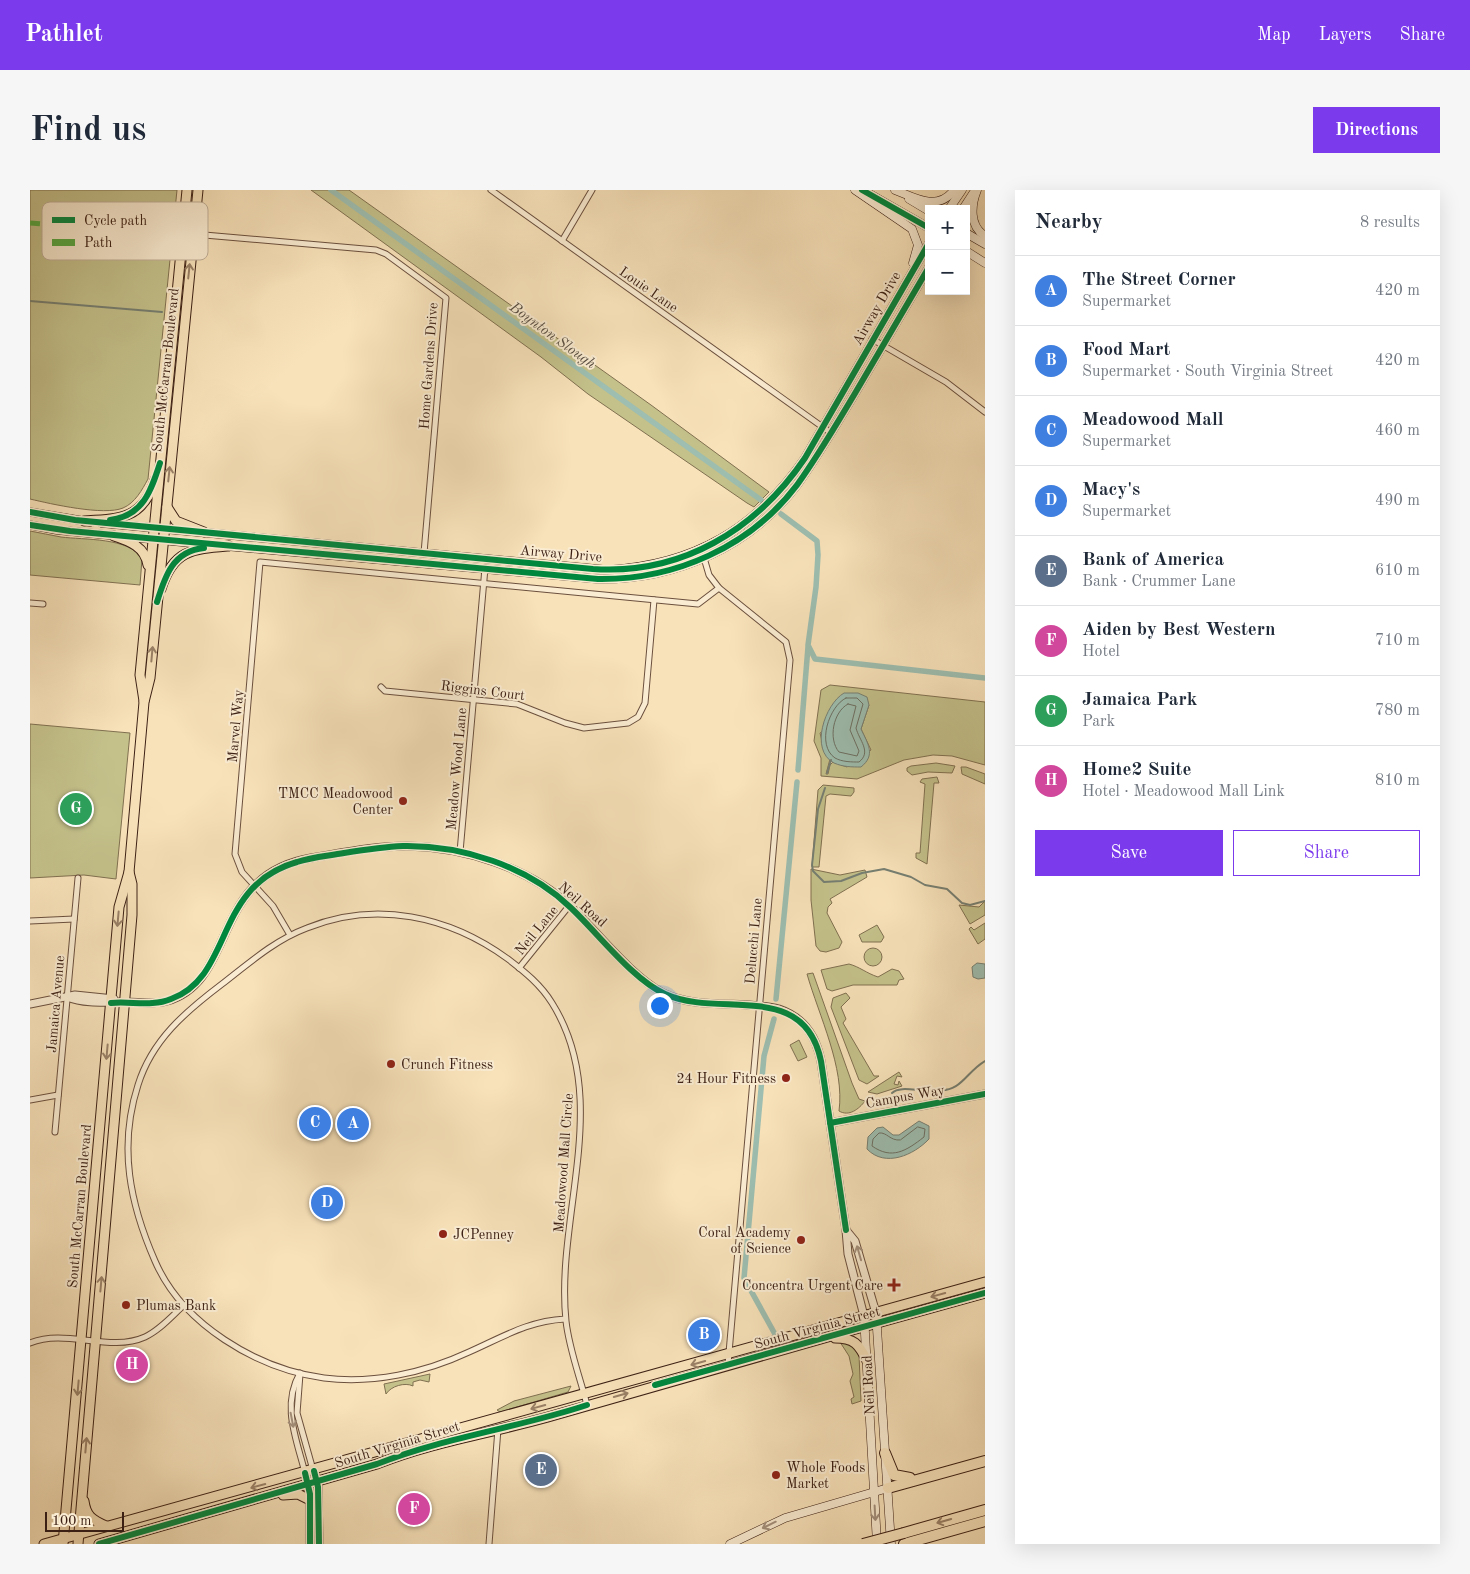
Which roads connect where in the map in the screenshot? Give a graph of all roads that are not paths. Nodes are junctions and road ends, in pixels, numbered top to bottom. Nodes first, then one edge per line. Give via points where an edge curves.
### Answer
1 (491, 190) edge
2 (592, 190) edge
3 (855, 190) edge
4 (862, 190) edge
5 (894, 190) edge
6 (954, 190) edge
7 (962, 190) edge
8 (976, 190) edge
9 (953, 205) edge
10 (966, 205) edge
11 (925, 209) edge
12 (925, 226) edge
13 (208, 235) edge
14 (970, 235) edge
15 (985, 236) edge
16 (562, 241) junction
17 (985, 244) edge
18 (925, 250) edge
19 (970, 254) edge
20 (970, 259) edge
21 (180, 260) edge
22 (190, 260) edge
23 (985, 264) edge
24 (925, 274) edge
25 (925, 283) edge
26 (905, 284) junction
27 (896, 323) junction
28 (872, 340) junction
29 (882, 346) junction
30 (985, 412) edge
31 (822, 427) junction
32 (831, 433) junction
33 (160, 463) junction
34 (166, 504) junction
35 (30, 512) edge
36 (84, 521) junction
37 (746, 523) junction
38 (30, 525) edge
39 (159, 528) junction
40 (204, 532) junction
41 (114, 536) junction
42 (158, 540) junction
43 (229, 546) junction
44 (424, 553) junction
45 (704, 558) junction
46 (548, 565) junction
47 (485, 568) junction
48 (149, 573) junction
49 (484, 583) junction
50 (719, 588) junction
51 (654, 600) junction
52 (157, 602) junction
53 (30, 603) edge
54 (43, 604) dead end
55 (382, 687) dead end
56 (474, 699) junction
57 (144, 702) junction
58 (460, 852) junction
59 (129, 872) junction
60 (78, 878) dead end
61 (255, 885) junction
62 (569, 906) junction
63 (74, 919) junction
64 (30, 922) edge
65 (290, 935) junction
66 (520, 968) junction
67 (67, 997) junction
68 (111, 1001) junction
69 (124, 1002) junction
70 (30, 1004) edge
71 (759, 1007) junction
72 (985, 1094) edge
73 (58, 1095) junction
74 (30, 1100) edge
75 (830, 1123) junction
76 (55, 1132) dead end
77 (846, 1230) junction
78 (985, 1282) edge
79 (985, 1293) edge
80 (184, 1305) junction
81 (876, 1312) junction
82 (864, 1316) junction
83 (565, 1319) junction
84 (878, 1323) junction
85 (866, 1326) junction
86 (825, 1337) junction
87 (82, 1340) junction
88 (96, 1341) junction
89 (30, 1343) edge
90 (728, 1359) junction
91 (867, 1361) junction
92 (300, 1373) junction
93 (585, 1395) junction
94 (587, 1405) junction
95 (498, 1429) junction
96 (885, 1452) junction
97 (985, 1461) edge
98 (311, 1477) junction
99 (916, 1478) junction
100 (83, 1487) junction
101 (888, 1488) junction
102 (874, 1492) junction
103 (262, 1496) junction
104 (310, 1500) junction
105 (985, 1510) edge
106 (985, 1521) edge
107 (106, 1526) junction
108 (79, 1534) junction
109 (63, 1541) edge
110 (44, 1544) edge
111 (78, 1544) edge
112 (101, 1544) edge
113 (310, 1544) edge
114 (319, 1544) edge
115 (489, 1544) edge
116 (730, 1544) edge
117 (863, 1544) edge
118 (877, 1544) edge
119 (891, 1544) edge
120 (904, 1544) edge

1 - 16 street, Louie Lane
2 - 16 street
3 - 26 main road via 906,224 915,234 918,251
4 - 12 main road
5 - 6 main road via 935,203 945,200
5 - 11 main road
7 - 9 main road
8 - 10 main road
8 - 15 main road via 973,218 977,229
13 - 44 street, Home Gardens Drive via 376,250 446,298
14 - 17 main road
16 - 31 street, Louie Lane
18 - 26 main road, Airway Drive
19 - 23 main road
20 - 23 main road
21 - 33 main road, South McCarran Boulevard
34 -> 22 main road, South McCarran Boulevard
24 - 27 main road, Airway Drive
25 - 27 main road via 909,310
26 - 28 main road, Airway Drive
27 - 29 main road, Airway Drive
28 - 29 street
28 - 31 main road, Airway Drive
29 - 30 street via 946,382
29 - 32 main road, Airway Drive
31 - 32 street, Louie Lane
31 - 37 main road, Airway Drive via 790,479 771,502
32 - 45 main road, Airway Drive via 796,486 778,506 742,537
33 - 36 main road via 150,492 137,510 118,519
33 - 39 main road, South McCarran Boulevard
34 - 39 main road, South McCarran Boulevard
34 - 40 main road via 175,520
35 - 36 main road, Airway Drive
36 - 39 main road, Airway Drive
37 - 45 main road via 735,535 708,551
37 - 46 main road, Airway Drive via 696,551 652,565 608,570
38 - 41 main road, Airway Drive
39 - 40 main road, Airway Drive
39 - 42 main road, South McCarran Boulevard
40 - 44 main road, Airway Drive
41 - 42 main road, Airway Drive
41 - 48 main road via 143,551
42 - 43 main road, Airway Drive
42 - 48 main road, South McCarran Boulevard
42 - 52 main road, South McCarran Boulevard
43 - 47 main road, Airway Drive
43 - 52 main road via 196,549 179,558 166,574
44 - 46 main road, Airway Drive
44 - 47 main road via 480,564
45 - 47 main road, Airway Drive via 667,571 610,579
45 - 50 street via 709,575
46 - 47 main road via 493,564
47 - 49 street, Meadow Wood Lane
48 - 57 main road, South McCarran Boulevard via 140,674
49 - 51 street
49 - 56 street, Meadow Wood Lane
49 - 61 street, Marvel Way via 260,562 235,854 242,872
50 - 51 street via 698,604
50 - 71 street, Delucchi Lane via 786,642 790,660
51 - 56 street, Riggins Court via 645,702 633,721 584,728 526,706
57 -> 52 main road, South McCarran Boulevard via 150,678
53 - 54 street
55 - 56 street, Riggins Court via 386,691
56 - 58 street, Meadow Wood Lane
57 - 59 main road, South McCarran Boulevard
58 - 61 street, Neil Road via 393,846 309,859 281,867
58 - 62 street, Neil Road via 507,867 540,884
59 -> 68 main road, South McCarran Boulevard via 120,907
59 - 69 main road, South McCarran Boulevard via 133,894
60 - 63 street, Jamaica Avenue
61 - 65 street, Marvel Way via 273,906
61 - 69 street, Neil Road via 236,909 197,983 165,1001 146,1004
62 - 66 street, Neil Lane
62 - 71 street, Neil Road via 640,976 659,990 688,1000
63 - 64 street
63 - 67 street, Jamaica Avenue
65 - 66 street, Meadowood Mall Circle via 320,923 351,916 406,915 462,931
65 - 80 street, Meadowood Mall Circle via 183,1014 155,1048 137,1087 128,1146 134,1208 158,1269
66 - 83 street, Meadowood Mall Circle via 554,1006 574,1053 579,1078 581,1106 566,1264
67 - 68 street, Neil Road via 79,995
67 - 70 street, Neil Road
67 - 73 street, Jamaica Avenue
68 - 69 street, Neil Road
68 -> 87 main road, South McCarran Boulevard
88 -> 69 main road, South McCarran Boulevard
71 - 75 street, Neil Road via 791,1014 814,1037
71 - 90 street, Delucchi Lane
72 - 75 street, Campus Way
73 - 74 street
73 - 76 street, Jamaica Avenue
75 - 77 street, Neil Road
81 -> 77 street, Neil Road via 855,1241
77 - 82 street, Neil Road via 848,1254
78 -> 81 main road, South Virginia Street
79 - 84 main road, South Virginia Street
80 - 88 street via 146,1336 130,1341
80 - 92 street, Meadowood Mall Circle via 205,1325 235,1345 263,1360
81 - 82 main road, South Virginia Street
81 - 84 main road, Neil Road
82 - 85 main road, Neil Road
82 - 90 main road, South Virginia Street
83 - 92 street, Meadowood Mall Circle via 528,1325 448,1361 404,1374 348,1380
83 - 93 street, Meadowood Mall Circle
84 - 85 main road, South Virginia Street
84 - 96 main road, Neil Road
85 - 86 main road, South Virginia Street
85 - 91 main road, Neil Road
86 - 90 main road, South Virginia Street
86 - 91 main road via 852,1340
87 - 88 street
87 - 89 street via 45,1338
87 -> 109 main road, South McCarran Boulevard
100 -> 88 main road, South McCarran Boulevard
90 -> 93 main road, South Virginia Street
94 -> 90 main road, South Virginia Street
91 - 102 main road, Neil Road
92 - 98 street via 297,1413
92 -> 98 street via 290,1411
93 - 94 street, Meadowood Mall Circle
93 -> 98 main road, South Virginia Street
94 - 95 main road, South Virginia Street
95 - 98 main road, South Virginia Street
95 - 115 street
96 - 99 highway via 894,1474
96 - 101 main road, Neil Road
97 - 99 highway
98 - 103 main road, South Virginia Street
98 - 104 main road
98 -> 107 main road, South Virginia Street
98 - 114 main road
99 - 101 highway
100 - 107 main road via 88,1516
100 - 108 main road, South McCarran Boulevard
101 - 102 main road
101 - 119 main road, Neil Road
102 -> 116 main road via 785,1518
102 -> 118 main road, Neil Road
103 - 104 main road via 298,1494
103 - 112 main road, South Virginia Street
104 - 113 main road
105 -> 117 highway, bridge
106 - 120 highway
107 - 108 main road, South Virginia Street
108 - 109 main road, South Virginia Street
108 - 111 main road, South McCarran Boulevard
109 - 110 main road, South Virginia Street

